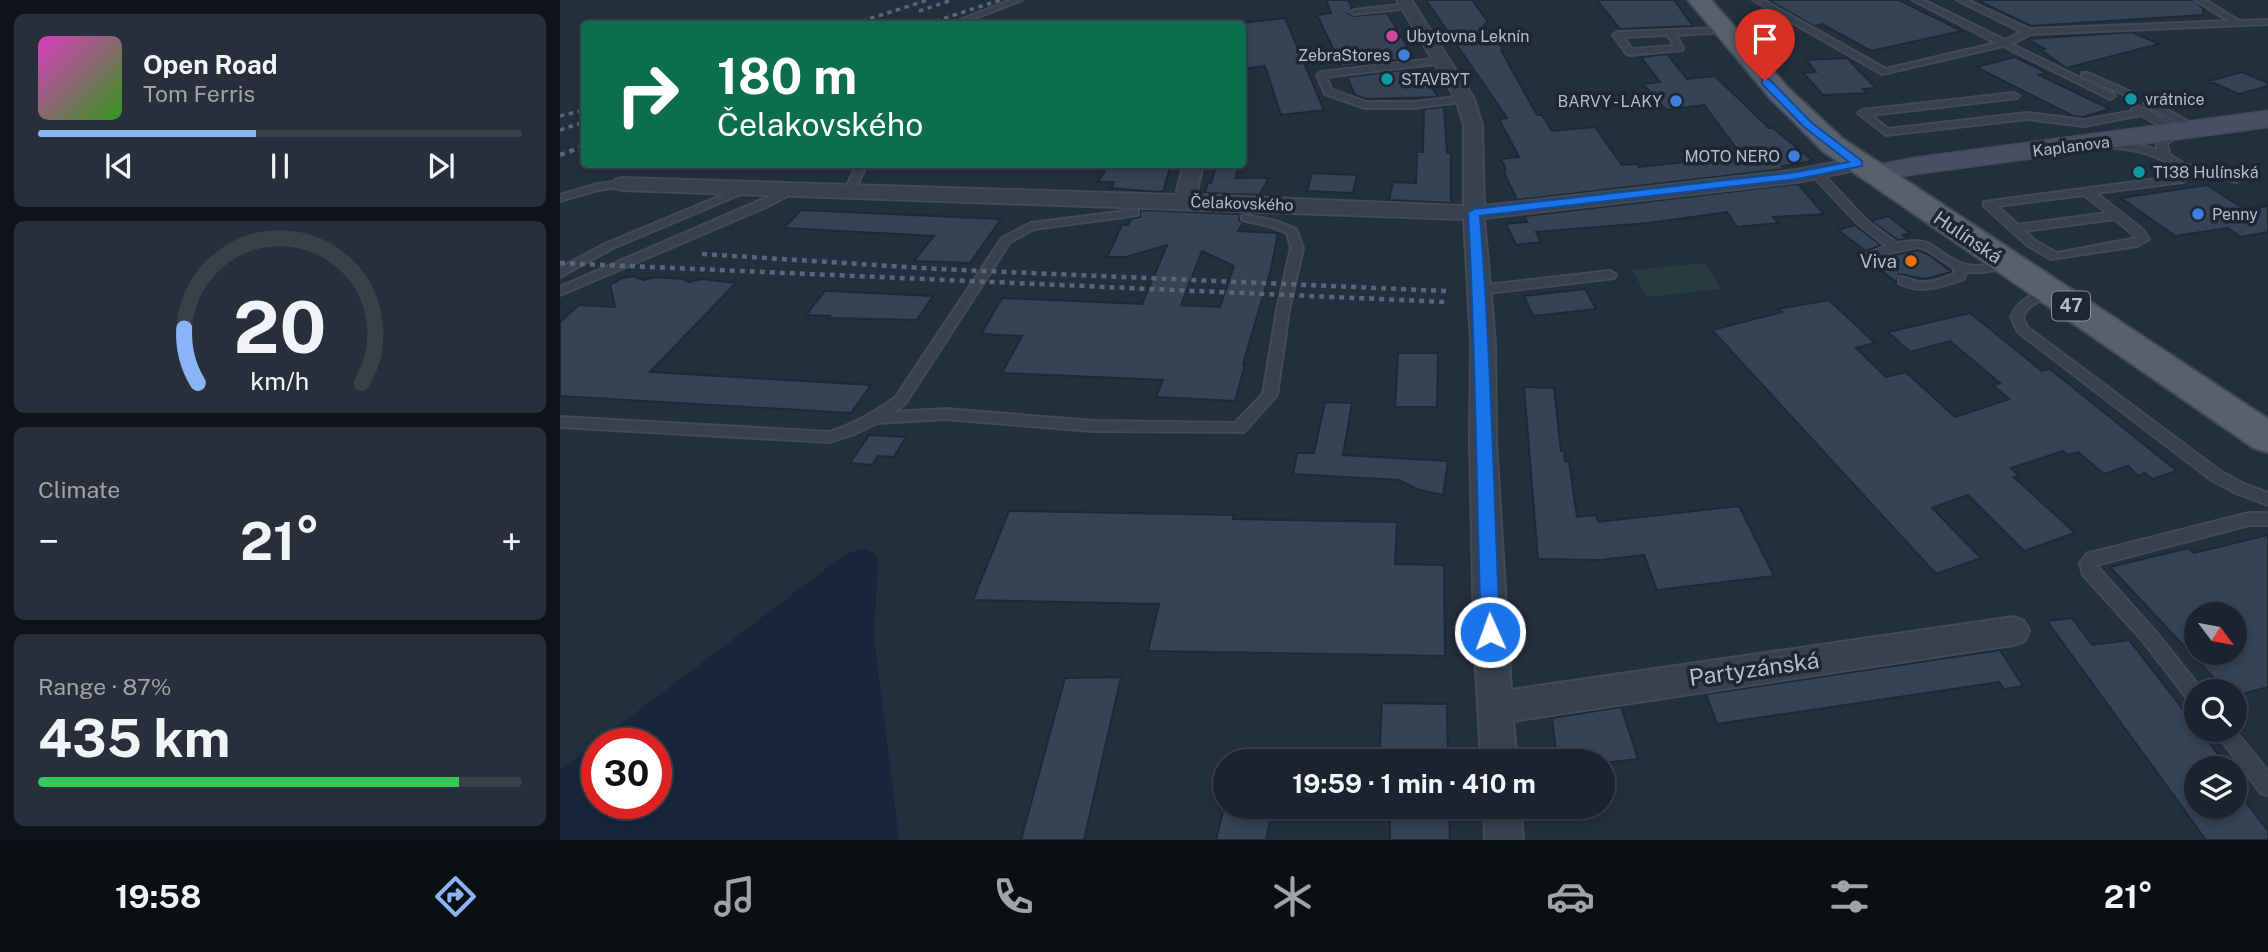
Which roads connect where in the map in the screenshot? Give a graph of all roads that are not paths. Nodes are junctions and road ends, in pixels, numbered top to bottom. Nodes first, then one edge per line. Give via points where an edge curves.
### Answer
1 (1018, 0) edge
2 (1699, 0) edge
3 (1757, 0) edge
4 (1917, 0) edge
5 (1961, 0) edge
6 (2199, 0) edge
7 (1406, 3) edge
8 (1354, 12) dead end
9 (962, 21) edge
10 (2268, 23) edge
11 (2239, 24) junction
12 (1724, 30) junction
13 (2029, 32) junction
14 (1671, 33) junction
15 (2006, 43) junction
16 (1679, 48) junction
17 (1630, 52) junction
18 (1670, 57) dead end
19 (1643, 59) dead end
20 (2040, 59) junction
21 (1441, 61) junction
22 (2126, 92) dead end
23 (2110, 96) dead end
24 (1465, 99) junction
25 (2133, 107) dead end
26 (2146, 108) junction
27 (2053, 119) junction
28 (2268, 119) edge
29 (2186, 130) junction
30 (2096, 143) junction
31 (2166, 157) junction
32 (2182, 167) junction
33 (860, 168) edge
34 (1193, 168) edge
35 (1866, 169) junction
36 (1816, 173) junction
37 (2236, 179) dead end
38 (622, 184) joint
39 (744, 189) junction
40 (791, 190) junction
41 (850, 190) junction
42 (2087, 192) junction
43 (560, 198) edge
44 (1184, 201) junction
45 (1134, 213) dead end
46 (1474, 213) junction
47 (2117, 215) junction
48 (1246, 218) dead end
49 (2016, 229) junction
50 (1895, 247) junction
51 (1881, 262) dead end
52 (2009, 265) junction
53 (1960, 267) junction
54 (560, 273) edge
55 (1610, 275) dead end
56 (1903, 280) dead end
57 (1479, 290) junction
58 (560, 291) edge
59 (2050, 293) junction
60 (876, 418) junction
61 (560, 422) edge
62 (2268, 438) edge
63 (2268, 499) edge
64 (2268, 519) edge
65 (2013, 631) dead end
66 (2184, 681) edge
67 (1496, 708) junction
68 (2233, 742) edge
69 (1498, 749) edge
70 (2268, 786) edge
71 (1503, 819) edge
72 (1504, 840) edge

1 - 9 lane
2 - 12 main road, Hulínská / 47
3 - 15 lane via 1885,72
4 - 15 lane
5 - 13 lane
6 - 11 lane
7 - 8 lane
7 - 21 street
10 - 11 lane
11 - 13 lane
12 - 14 lane
12 - 35 main road, Hulínská / 47 via 1808,125
13 - 15 lane
14 - 16 lane
14 - 17 lane via 1617,35
15 - 20 lane
16 - 17 lane
16 - 18 lane via 1680,55
17 - 19 lane
20 - 22 lane
20 - 23 lane
21 - 24 street
21 - 24 lane via 1321,75 1328,92 1365,105
24 - 46 street via 1473,125
25 - 26 lane
26 - 27 lane via 2080,123
26 - 29 lane
26 - 29 lane
27 - 27 lane via 2027,116 1886,132 1863,113 2013,96
28 - 29 main road, Kaplanova
29 - 30 main road, Kaplanova
29 - 31 lane via 2162,143
30 - 31 lane
30 - 35 main road, Kaplanova
31 - 32 lane
32 - 37 lane
32 - 42 lane via 2187,174 2183,179
33 - 41 lane
34 - 44 street
35 - 36 street, Čelakovského
35 - 52 main road, Hulínská / 47
36 - 46 street, Čelakovského
36 - 50 lane via 1862,222
38 - 39 street, Čelakovského
38 - 43 lane
39 - 40 street, Čelakovského
39 - 54 lane via 609,246
40 - 41 street, Čelakovského
40 - 58 lane
41 - 44 street, Čelakovského
42 - 47 lane
42 - 49 lane via 1988,204
44 - 46 street, Čelakovského
45 - 60 lane via 1031,226 1006,240 900,401
46 - 57 street
47 - 49 lane
47 - 49 lane via 2143,239 2054,257
48 - 60 lane via 1292,231 1297,248 1270,395 1238,428 1093,426 946,414
50 - 51 lane via 1872,254
50 - 53 lane via 1926,244
52 - 53 lane
52 - 59 main road, Hulínská / 47
53 - 56 lane via 1959,276 1920,288
55 - 57 lane
57 - 67 street
59 - 62 main road, Hulínská / 47
59 - 63 lane via 2022,306 2017,317 2022,329 2215,475
60 - 61 lane via 830,437
64 - 66 lane via 2249,519 2088,563 2089,570
65 - 67 street, Partyzánská
67 - 69 street
68 - 70 lane
71 - 72 street

